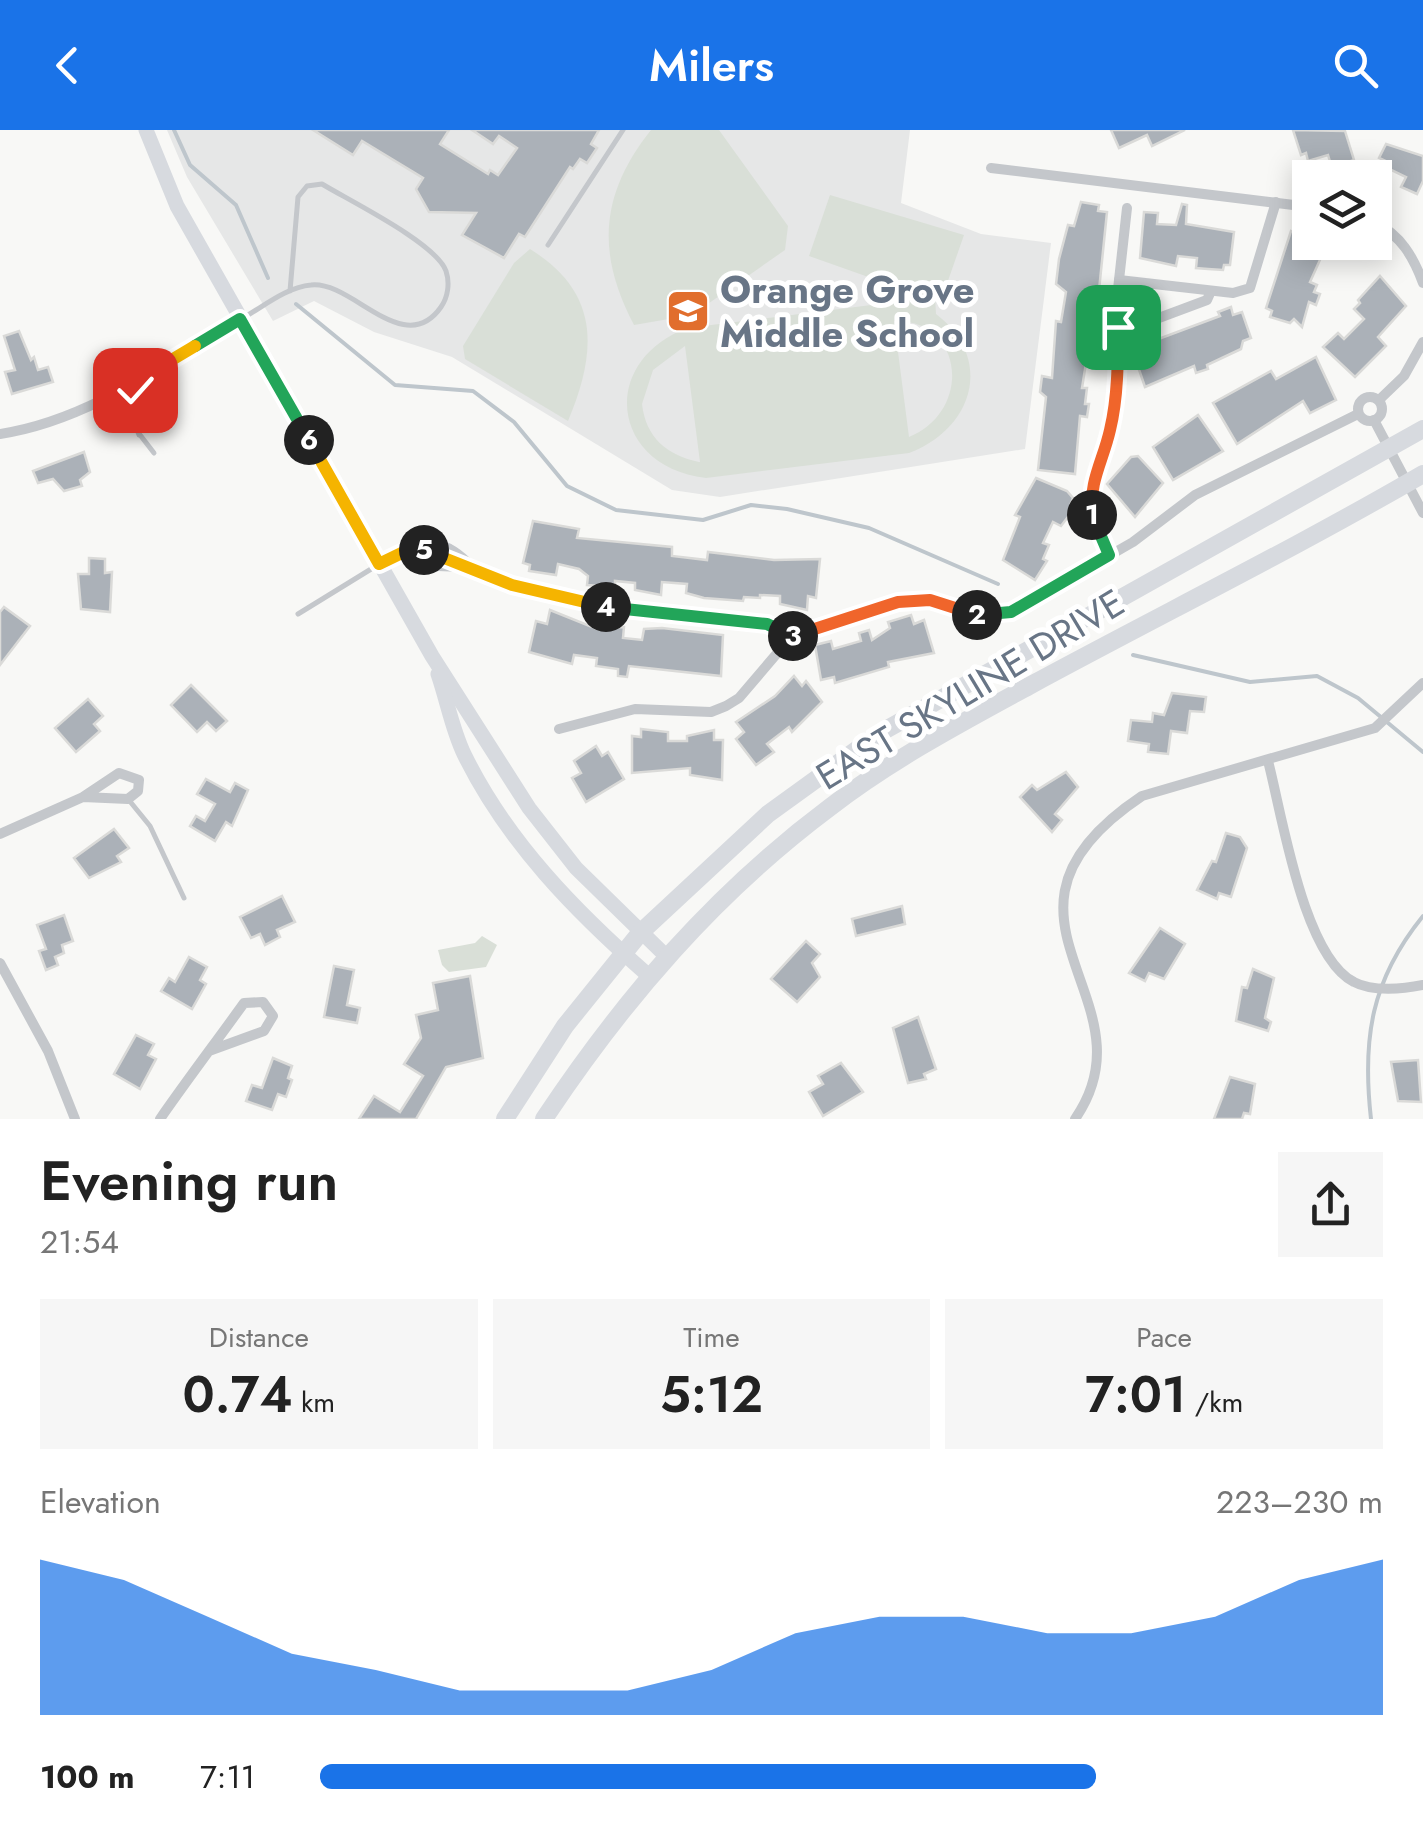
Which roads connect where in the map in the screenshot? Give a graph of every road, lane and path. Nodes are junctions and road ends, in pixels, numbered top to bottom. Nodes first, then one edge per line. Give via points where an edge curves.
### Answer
1 (146, 130) edge
2 (623, 130) edge
3 (990, 168) dead end
4 (1276, 202) junction
5 (1292, 204) edge
6 (1128, 208) dead end
7 (1392, 233) edge
8 (548, 244) dead end
9 (1119, 280) junction
10 (1423, 283) edge
11 (290, 291) junction
12 (1211, 291) junction
13 (240, 319) junction
14 (1118, 327) junction
15 (1423, 342) edge
16 (148, 374) junction
17 (110, 396) junction
18 (1379, 400) junction
19 (1358, 414) junction
20 (1374, 420) junction
21 (1423, 428) edge
22 (0, 434) edge
23 (140, 438) junction
24 (1389, 448) junction
25 (154, 453) dead end
26 (1415, 479) edge
27 (1423, 513) edge
28 (418, 547) junction
29 (1109, 555) junction
30 (379, 564) junction
31 (473, 567) junction
32 (298, 614) dead end
33 (791, 637) junction
34 (432, 656) junction
35 (1423, 683) edge
36 (559, 729) dead end
37 (1268, 761) junction
38 (83, 797) junction
39 (128, 799) junction
40 (0, 834) edge
41 (184, 898) dead end
42 (640, 933) junction
43 (623, 953) junction
44 (666, 957) junction
45 (0, 963) edge
46 (649, 976) junction
47 (4, 982) edge
48 (1423, 985) edge
49 (209, 1051) junction
50 (75, 1119) edge
51 (160, 1119) edge
52 (504, 1119) edge
53 (544, 1119) edge
54 (1075, 1119) edge

1 - 13 main road via 177,206
2 - 8 lane
3 - 4 street
4 - 5 street
4 - 12 street via 1250,288
6 - 9 street
7 - 10 street
9 - 12 street
9 - 14 street
11 - 11 lane via 298,197 307,186 322,184 436,255 448,280 442,306 406,325 326,284
11 - 13 lane
12 - 14 street via 1207,300 1132,328
13 - 16 street
13 - 30 main road
14 - 29 street via 1115,405 1090,498
15 - 18 street via 1404,376
16 - 17 street
16 - 23 lane via 132,400
17 - 22 street
17 - 23 lane
18 - 19 street via 1361,399
18 - 20 street via 1382,412
19 - 20 street
19 - 29 street via 1194,495
20 - 24 street
21 - 24 main road, EAST SKYLINE DRIVE
23 - 25 lane
24 - 26 street
24 - 42 main road, EAST SKYLINE DRIVE via 880,733 768,814
26 - 27 street
26 - 44 main road, EAST SKYLINE DRIVE via 912,752 772,854
28 - 30 street
28 - 31 street via 438,566
28 - 31 street via 444,544
29 - 33 street via 1033,602 996,616 898,602
30 - 32 lane
30 - 34 main road
31 - 33 street via 575,602 767,624
33 - 36 street via 726,706 711,712 636,709
34 - 42 main road via 546,832
34 - 43 main road via 463,752 504,820 552,883
35 - 37 street via 1375,728
37 - 48 street via 1310,918 1331,963 1355,984
37 - 54 street via 1142,796 1112,816 1069,868 1065,934 1097,1040 1098,1074
38 - 39 street
38 - 39 street via 123,772 139,780
38 - 40 street
39 - 41 lane via 150,826
42 - 43 main road, EAST SKYLINE DRIVE
42 - 44 main road
43 - 46 main road
43 - 52 main road, EAST SKYLINE DRIVE
44 - 46 main road, EAST SKYLINE DRIVE
45 - 47 street
46 - 53 main road, EAST SKYLINE DRIVE
47 - 50 street via 48,1050
49 - 49 street via 264,1031 273,1016 264,1002 244,1004
49 - 51 street

